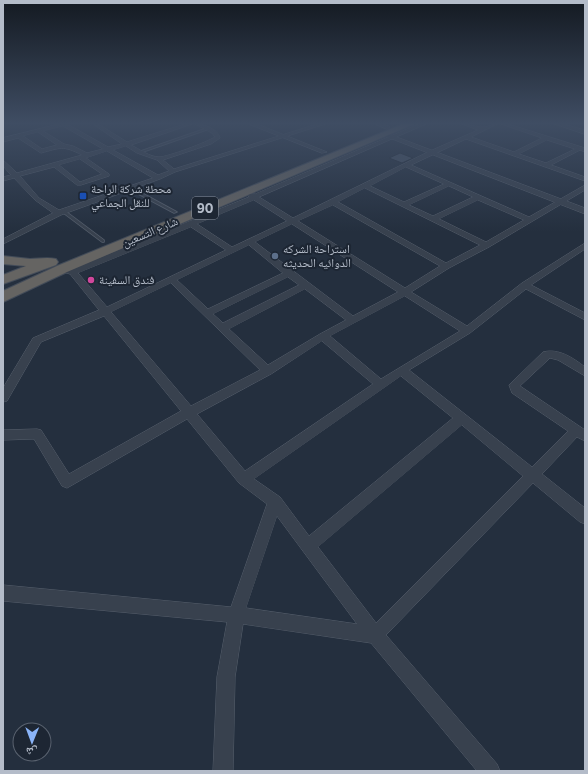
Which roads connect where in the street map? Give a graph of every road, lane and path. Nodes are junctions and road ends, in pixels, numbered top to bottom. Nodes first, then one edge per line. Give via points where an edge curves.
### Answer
1 (68, 160) edge
2 (88, 160) edge
3 (127, 160) edge
4 (160, 160) edge
5 (207, 160) edge
6 (304, 160) edge
7 (321, 160) edge
8 (416, 160) edge
9 (453, 160) edge
10 (531, 160) edge
11 (559, 160) edge
12 (3, 162) edge
13 (54, 164) junction
14 (406, 165) junction
15 (547, 166) junction
16 (172, 171) junction
17 (16, 176) junction
18 (158, 178) junction
19 (3, 179) edge
20 (585, 179) edge
21 (449, 184) junction
22 (365, 186) junction
23 (585, 187) edge
24 (130, 188) junction
25 (250, 194) junction
26 (478, 197) junction
27 (332, 202) junction
28 (561, 202) junction
29 (403, 204) junction
30 (585, 211) edge
31 (60, 212) junction
32 (175, 212) junction
33 (433, 219) junction
34 (293, 220) junction
35 (530, 220) junction
36 (192, 224) junction
37 (103, 241) junction
38 (3, 242) edge
39 (250, 242) junction
40 (486, 245) junction
41 (585, 245) edge
42 (232, 251) junction
43 (3, 260) edge
44 (446, 266) junction
45 (64, 267) junction
46 (289, 273) junction
47 (171, 279) junction
48 (3, 280) edge
49 (305, 285) junction
50 (525, 285) junction
51 (405, 292) junction
52 (3, 297) edge
53 (106, 311) junction
54 (207, 313) junction
55 (585, 317) edge
56 (353, 320) junction
57 (222, 328) junction
58 (466, 331) junction
59 (323, 336) junction
60 (401, 370) junction
61 (267, 371) junction
62 (585, 372) edge
63 (381, 384) junction
64 (3, 398) edge
65 (188, 413) junction
66 (462, 418) junction
67 (581, 433) edge
68 (3, 435) edge
69 (532, 475) junction
70 (244, 479) junction
71 (275, 502) junction
72 (585, 517) edge
73 (308, 546) junction
74 (3, 593) edge
75 (236, 615) junction
76 (375, 635) junction
77 (223, 771) edge
78 (490, 771) edge

1 - 13 street
2 - 13 street via 108,175 79,184
3 - 18 street
4 - 16 street
5 - 16 street
6 - 32 highway, شارع التسعين / 90
7 - 25 highway, شارع التسعين / 90
8 - 14 street
9 - 28 street
10 - 15 street
11 - 15 street
12 - 17 street
13 - 17 street
14 - 21 street
14 - 22 street
15 - 20 street
16 - 18 street
17 - 19 street
17 - 31 street via 37,199
18 - 24 street
21 - 26 street
21 - 29 street
22 - 27 street
22 - 29 street
23 - 28 street
24 - 31 street
24 - 32 lane
25 - 34 street
25 - 36 street
25 - 45 highway, شارع التسعين / 90
26 - 33 street
26 - 35 street
27 - 34 street
27 - 44 street
28 - 30 street
28 - 35 street
29 - 33 street
31 - 37 lane
31 - 38 street
32 - 37 highway, شارع التسعين / 90
33 - 40 street
34 - 39 street
34 - 51 street
35 - 40 street
36 - 42 street
36 - 45 street
37 - 45 highway, شارع التسعين / 90
39 - 42 street
39 - 46 street
40 - 44 street
41 - 50 street
42 - 47 street
43 - 45 highway
44 - 51 street
45 - 48 highway, شارع التسعين / 90
45 - 52 highway, شارع التسعين / 90
45 - 53 street
46 - 49 street
46 - 54 street
47 - 53 street
47 - 54 street
49 - 56 street
49 - 57 street
50 - 55 street
50 - 58 street
51 - 56 street
51 - 58 street
53 - 64 street via 37,340
53 - 65 street
54 - 57 street
56 - 59 street
57 - 61 street
58 - 60 street
59 - 61 street
59 - 63 street
60 - 63 street
60 - 66 street
61 - 65 street
62 - 67 street via 561,357 547,355 514,385 516,390
63 - 70 street
65 - 68 street via 67,482 38,434
65 - 70 street
66 - 69 street
66 - 73 street
67 - 69 street
69 - 72 street
69 - 76 street
70 - 71 street
71 - 73 street
71 - 75 street
73 - 76 street
74 - 75 street
75 - 76 street
75 - 77 street via 226,677
76 - 78 street

